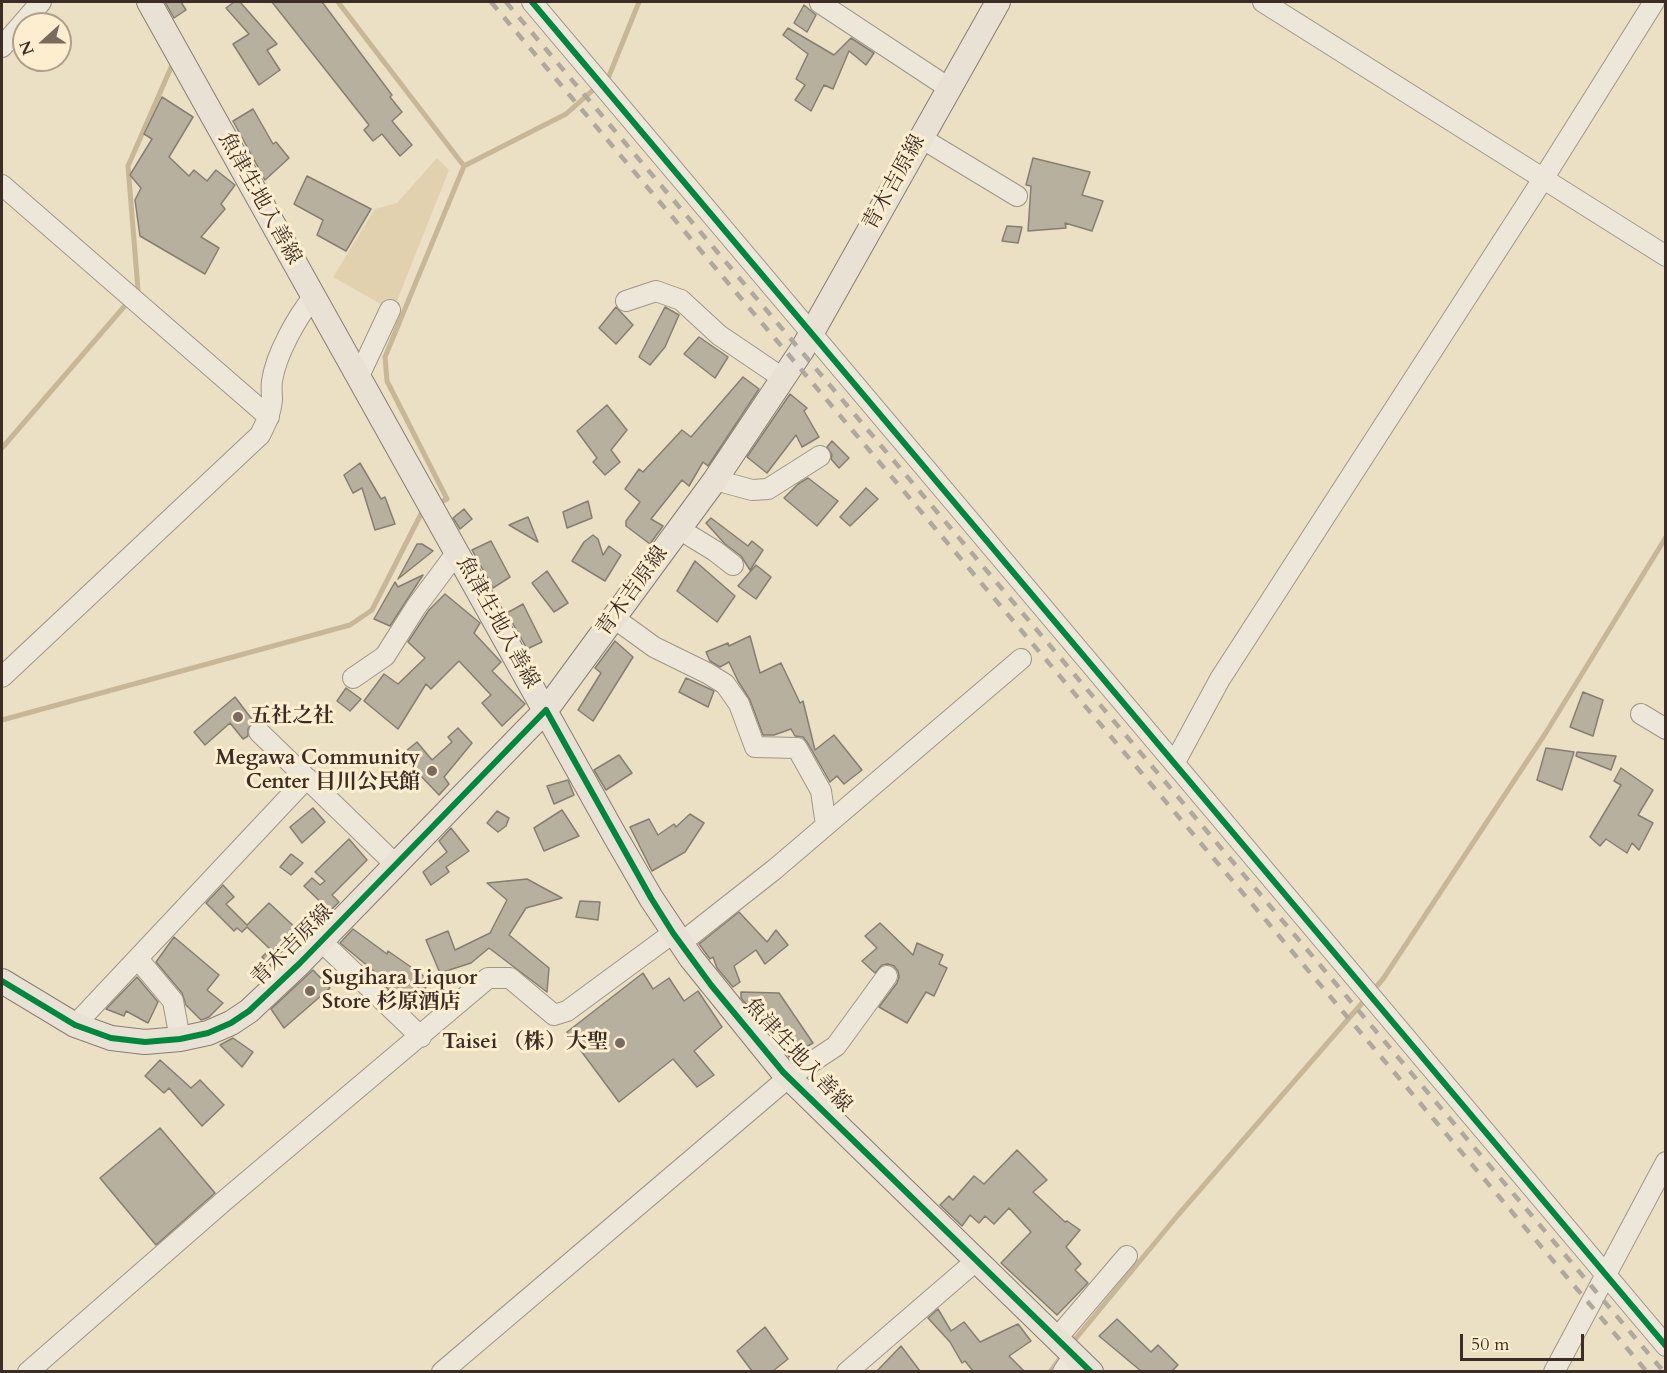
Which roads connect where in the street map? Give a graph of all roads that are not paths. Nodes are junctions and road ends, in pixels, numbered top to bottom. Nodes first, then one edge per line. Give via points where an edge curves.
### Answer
1 (41, 2) edge
2 (149, 2) edge
3 (532, 2) edge
4 (998, 2) edge
5 (1263, 2) edge
6 (1654, 2) edge
7 (820, 3) dead end
8 (2, 47) edge
9 (949, 88) junction
10 (921, 138) junction
11 (1543, 179) junction
12 (2, 185) edge
13 (1017, 196) dead end
14 (1665, 256) edge
15 (314, 296) junction
16 (626, 301) dead end
17 (390, 310) dead end
18 (812, 332) junction
19 (359, 376) junction
20 (784, 379) junction
21 (269, 417) junction
22 (820, 456) dead end
23 (715, 480) junction
24 (679, 530) junction
25 (457, 552) junction
26 (733, 565) dead end
27 (614, 618) junction
28 (1021, 659) dead end
29 (2, 677) edge
30 (353, 678) dead end
31 (546, 710) junction
32 (1641, 714) dead end
33 (1665, 729) edge
34 (259, 732) dead end
35 (1174, 762) junction
36 (307, 778) junction
37 (826, 825) junction
38 (396, 865) junction
39 (677, 938) junction
40 (321, 941) junction
41 (138, 959) junction
42 (887, 976) dead end
43 (2, 983) edge
44 (75, 1025) junction
45 (421, 1037) junction
46 (180, 1039) junction
47 (789, 1077) junction
48 (1665, 1162) edge
49 (1127, 1256) dead end
50 (977, 1260) junction
51 (1604, 1274) junction
52 (1057, 1338) junction
53 (1665, 1346) edge
54 (1068, 1363) edge
55 (28, 1371) edge
56 (442, 1371) edge
57 (847, 1371) edge
58 (1091, 1371) edge
59 (1554, 1371) edge

1 - 8 street
2 - 15 main road, 魚津生地入善線
3 - 18 street
4 - 9 main road, 青木吉原線
5 - 11 street
6 - 11 street
7 - 9 street
9 - 10 main road, 青木吉原線
10 - 13 street
10 - 18 main road, 青木吉原線
11 - 14 street
11 - 35 street via 1220,679
12 - 21 street
15 - 19 main road, 魚津生地入善線
15 - 21 street via 282,348 272,380
16 - 20 street via 656,291 681,300 719,335
17 - 19 street
18 - 20 main road, 青木吉原線
18 - 35 street
19 - 25 main road, 魚津生地入善線
20 - 23 main road, 青木吉原線
21 - 29 street via 260,435 242,453
22 - 23 street via 768,489 753,490
23 - 24 main road, 青木吉原線
24 - 26 street
24 - 27 main road, 青木吉原線
25 - 30 street via 385,656
25 - 31 main road, 魚津生地入善線
27 - 31 main road, 青木吉原線
27 - 37 street via 654,647 725,684 738,704 754,747 797,748 821,792
28 - 37 street
31 - 38 main road, 青木吉原線
31 - 39 main road, 魚津生地入善線
32 - 33 street
34 - 36 street
35 - 51 street
36 - 38 street
36 - 41 street
37 - 39 street via 775,869
38 - 40 main road, 青木吉原線
39 - 45 street via 567,1011 554,1015 510,978 488,978
39 - 47 main road, 魚津生地入善線 via 711,985
40 - 45 street
40 - 46 main road, 青木吉原線 via 249,1011 208,1033
41 - 44 street
41 - 46 street via 173,1001
42 - 47 street via 836,1046
43 - 44 main road, 青木吉原線
44 - 46 main road, 青木吉原線 via 111,1038 145,1042
45 - 55 street
47 - 50 main road, 魚津生地入善線
47 - 56 street
48 - 51 street
49 - 52 street
50 - 52 main road, 魚津生地入善線
50 - 57 street
51 - 53 street
51 - 59 street
52 - 54 main road, 魚津生地入善線
54 - 58 main road, 魚津生地入善線

